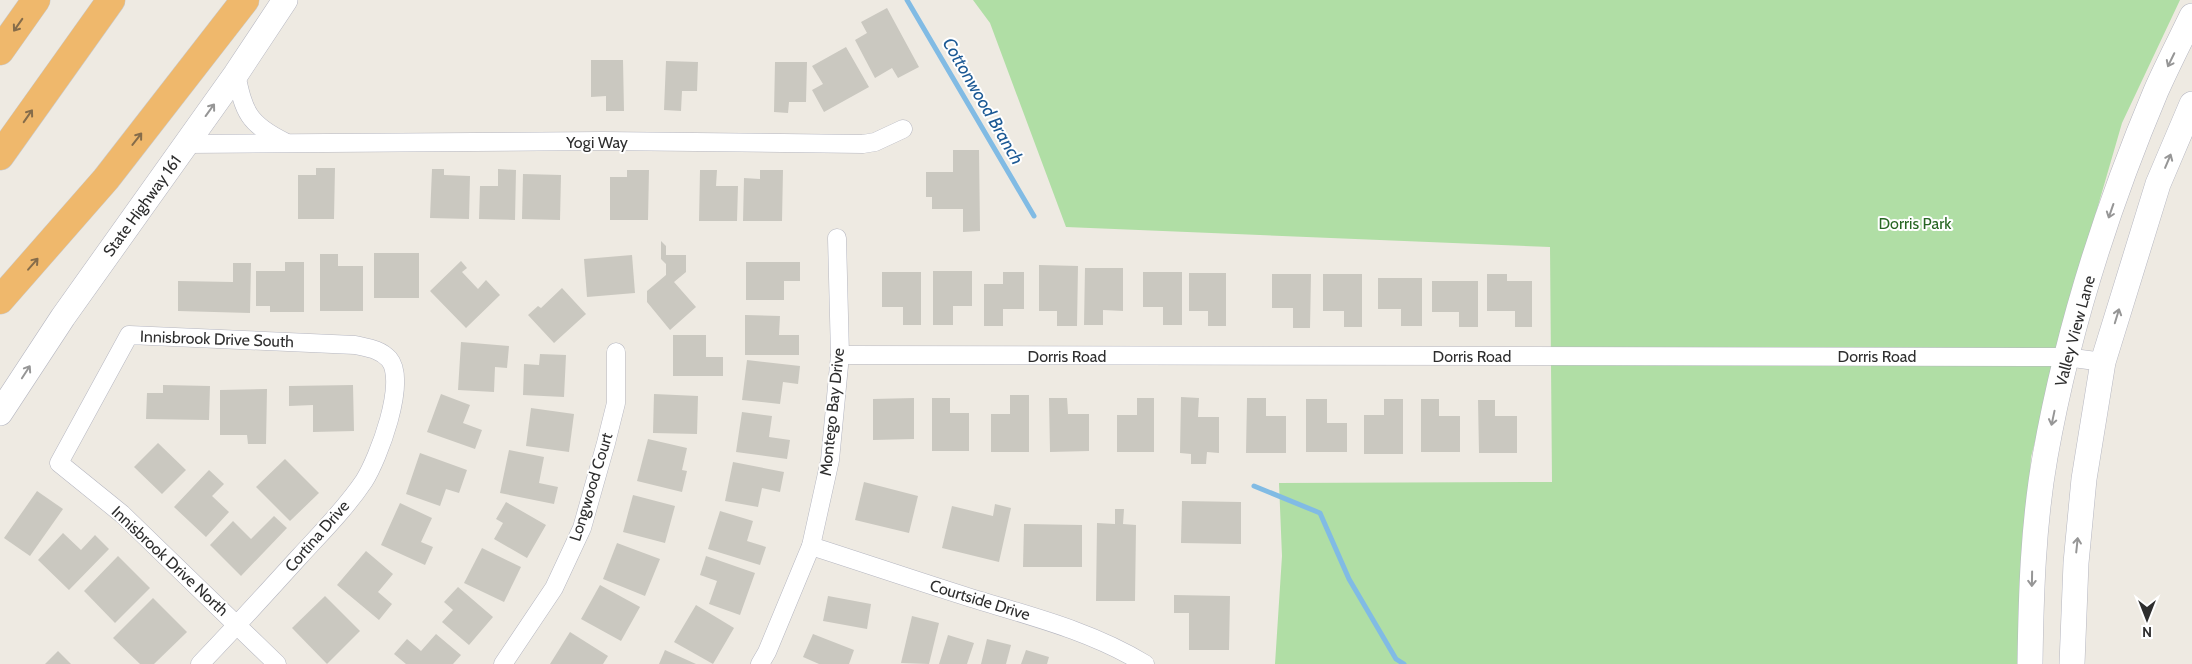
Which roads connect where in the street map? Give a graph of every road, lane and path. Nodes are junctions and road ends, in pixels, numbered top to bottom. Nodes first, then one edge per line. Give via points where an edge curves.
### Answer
1 (36, 0) edge
2 (110, 0) edge
3 (244, 0) edge
4 (285, 0) edge
5 (2192, 16) edge
6 (0, 51) edge
7 (236, 74) junction
8 (2192, 104) edge
9 (902, 129) dead end
10 (288, 143) junction
11 (186, 144) junction
12 (0, 156) edge
13 (838, 238) dead end
14 (0, 300) edge
15 (616, 352) dead end
16 (840, 356) junction
17 (2066, 357) junction
18 (2103, 362) junction
19 (396, 386) joint
20 (0, 413) edge
21 (59, 463) joint
22 (811, 546) junction
23 (238, 625) junction
24 (200, 664) edge
25 (277, 664) edge
26 (503, 664) edge
27 (760, 664) edge
28 (1145, 664) edge
29 (2030, 664) edge
30 (2072, 664) edge

1 -> 6 highway
12 -> 2 highway
14 -> 3 highway via 106,179
4 - 7 main road, State Highway 161
5 -> 17 main road, Valley View Lane via 2156,91 2126,168 2089,276
7 - 10 street, Yogi Way via 245,110 253,121 267,133
11 -> 7 main road, State Highway 161
18 -> 8 main road via 2158,184
9 - 10 street, Yogi Way via 864,144
10 - 11 street, Yogi Way
20 -> 11 main road, State Highway 161 via 63,316
13 - 16 street, Montego Bay Drive
15 - 26 street, Longwood Court via 616,403 582,528 554,588
16 - 17 street, Dorris Road
16 - 22 street, Montego Bay Drive via 830,460
17 - 18 street, Dorris Road
17 -> 29 main road, Valley View Lane via 2043,467 2032,567
30 -> 18 main road via 2076,563 2084,479
19 - 21 street, Innisbrook Drive South via 391,360 378,350 355,345 129,336
19 - 23 street, Cortina Drive via 388,423 364,480 327,527
21 - 23 street, Innisbrook Drive North via 122,514
22 - 27 street, Montego Bay Drive
22 - 28 street, Courtside Drive via 1051,621 1118,648
23 - 24 street, Cortina Drive
23 - 25 street, Innisbrook Drive North

